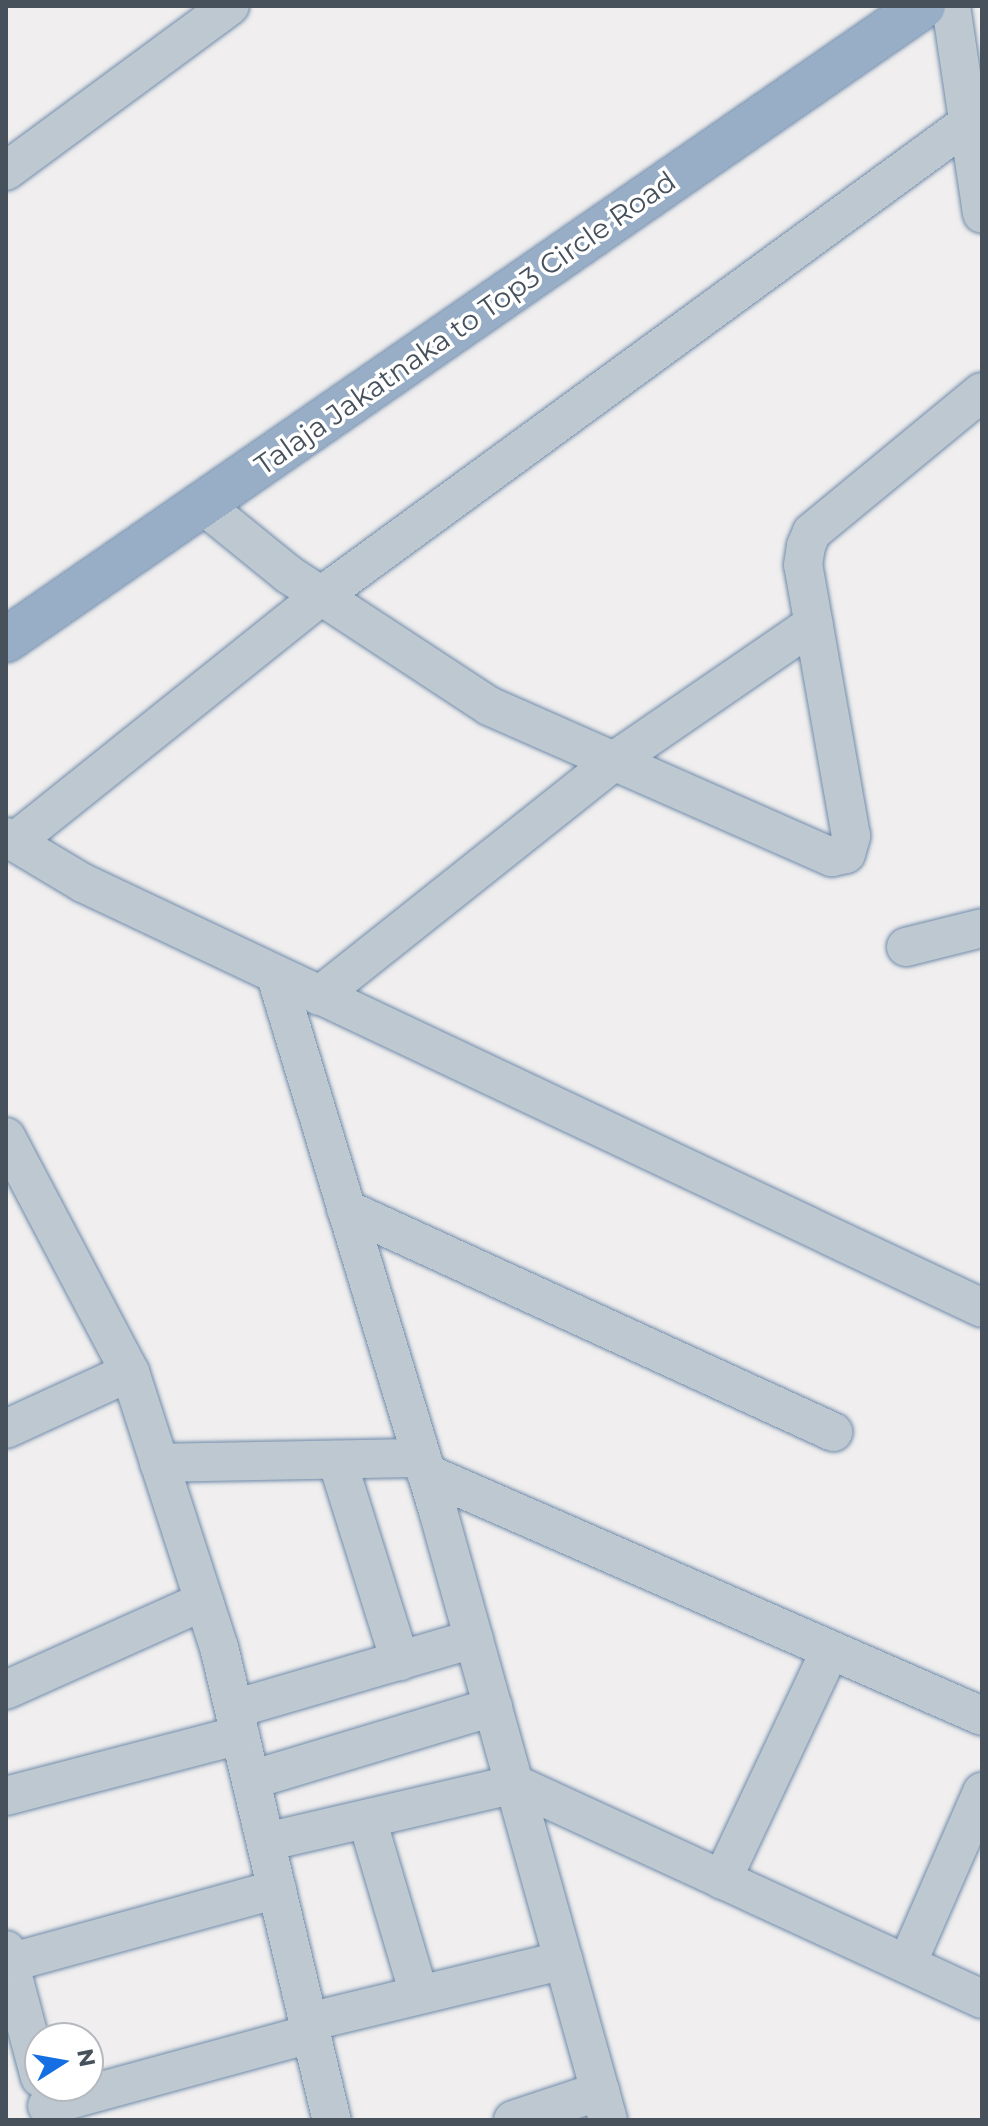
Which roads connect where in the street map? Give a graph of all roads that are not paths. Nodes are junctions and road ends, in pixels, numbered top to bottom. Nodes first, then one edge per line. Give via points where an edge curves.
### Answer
1 (230, 6) edge
2 (923, 6) edge
3 (951, 6) edge
4 (188, 19) edge
5 (975, 118) edge
6 (6, 171) edge
7 (982, 214) edge
8 (982, 392) edge
9 (202, 504) junction
10 (321, 596) junction
11 (813, 624) junction
12 (6, 640) edge
13 (614, 761) junction
14 (10, 840) edge
15 (982, 928) edge
16 (906, 947) dead end
17 (276, 976) junction
18 (319, 996) junction
19 (6, 1137) edge
20 (346, 1209) junction
21 (982, 1308) edge
22 (130, 1372) junction
23 (10, 1418) edge
24 (833, 1432) dead end
25 (337, 1460) junction
26 (159, 1463) junction
27 (423, 1465) junction
28 (204, 1601) junction
29 (474, 1639) junction
30 (830, 1650) junction
31 (400, 1661) junction
32 (10, 1678) edge
33 (493, 1707) junction
34 (982, 1716) edge
35 (237, 1722) junction
36 (251, 1780) junction
37 (515, 1784) junction
38 (982, 1792) edge
39 (6, 1796) edge
40 (367, 1819) junction
41 (266, 1842) junction
42 (722, 1880) junction
43 (277, 1889) junction
44 (8, 1957) edge
45 (564, 1960) junction
46 (907, 1964) junction
47 (978, 1986) edge
48 (419, 1994) junction
49 (310, 2028) junction
50 (17, 2035) edge
51 (104, 2082) edge
52 (604, 2105) edge
53 (320, 2117) edge
54 (517, 2119) edge

1 - 4 street
2 - 9 highway, Talaja Jakatnaka to Top3 Circle Road
3 - 5 street
4 - 6 street
5 - 7 street
5 - 10 street
8 - 11 street via 812,532 803,565
9 - 10 street
9 - 12 highway, Talaja Jakatnaka to Top3 Circle Road
10 - 13 street via 489,706
10 - 14 street
11 - 13 street
11 - 13 street via 851,836 846,854 832,857
13 - 18 street
14 - 17 street
15 - 16 street
17 - 18 street
17 - 20 street
18 - 21 street
19 - 22 street
20 - 24 street
20 - 27 street
22 - 23 street
22 - 26 street
25 - 26 street
25 - 27 street
25 - 31 street
26 - 28 street
27 - 29 street
27 - 30 street
28 - 32 street
28 - 35 street
29 - 31 street
29 - 33 street
30 - 34 street
30 - 42 street
31 - 35 street
33 - 36 street
33 - 37 street
35 - 36 street
35 - 39 street
36 - 41 street
37 - 40 street
37 - 42 street
37 - 45 street
38 - 46 street
40 - 41 street
40 - 48 street
41 - 43 street
42 - 46 street
43 - 44 street
43 - 49 street
44 - 50 street
45 - 48 street
45 - 52 street
46 - 47 street
48 - 49 street
49 - 51 street
49 - 53 street
52 - 54 street

